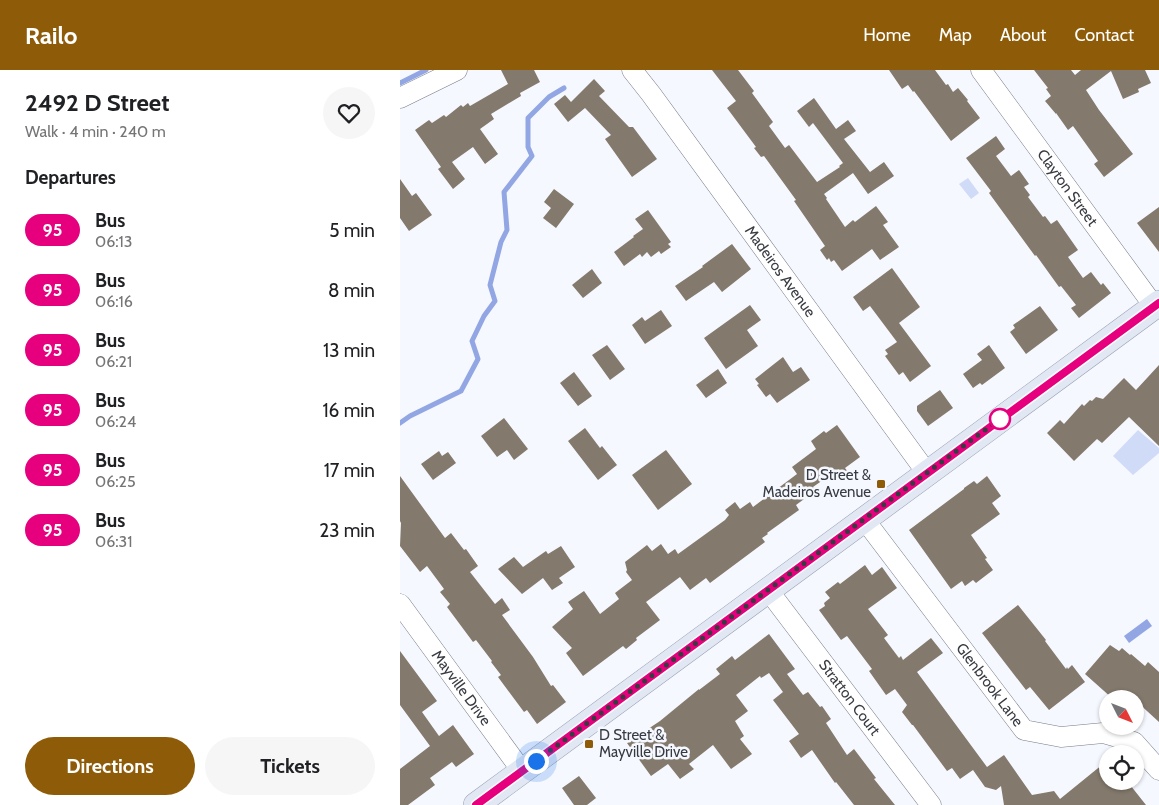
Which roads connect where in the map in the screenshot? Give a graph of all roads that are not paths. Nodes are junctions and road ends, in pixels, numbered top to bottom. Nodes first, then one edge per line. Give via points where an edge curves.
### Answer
1 (457, 70) edge
2 (632, 70) edge
3 (981, 70) edge
4 (400, 98) edge
5 (1157, 304) edge
6 (927, 473) junction
7 (864, 519) junction
8 (768, 590) junction
9 (400, 604) edge
10 (1159, 770) edge
11 (522, 771) junction
12 (476, 805) edge
13 (931, 805) edge

1 - 4 street
2 - 6 street, Madeiros Avenue
3 - 5 street, Clayton Street
5 - 6 main road
6 - 7 main road
7 - 8 main road
7 - 10 street, Glenbrook Lane via 1024,730 1061,737 1103,733 1134,742
8 - 11 main road
8 - 13 street, Stratton Court
9 - 11 street, Mayville Drive
11 - 12 main road

